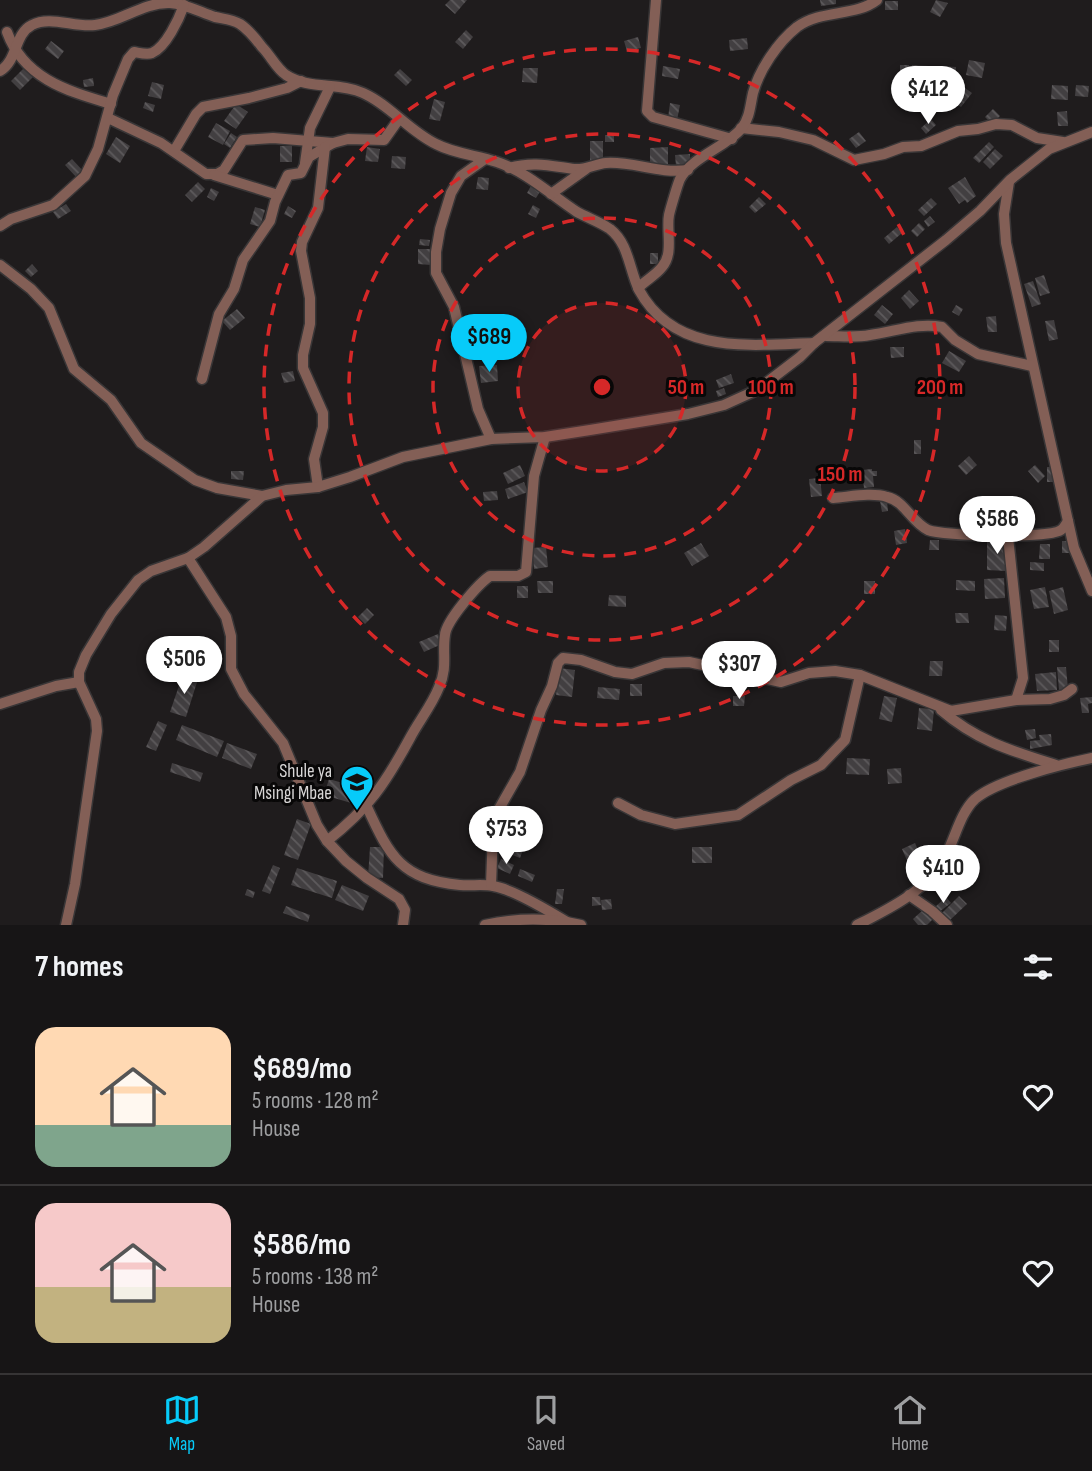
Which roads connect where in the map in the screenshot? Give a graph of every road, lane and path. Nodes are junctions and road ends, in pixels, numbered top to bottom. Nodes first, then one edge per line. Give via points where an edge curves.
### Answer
1 (656, 0) edge
2 (877, 0) edge
3 (184, 5) junction
4 (201, 5) edge
5 (30, 25) junction
6 (3, 33) edge
7 (15, 52) junction
8 (0, 71) edge
9 (301, 81) junction
10 (330, 87) junction
11 (111, 104) junction
12 (108, 118) junction
13 (399, 119) junction
14 (741, 128) junction
15 (1092, 132) edge
16 (732, 139) junction
17 (307, 140) junction
18 (1065, 142) junction
19 (329, 145) junction
20 (174, 151) junction
21 (485, 159) junction
22 (305, 164) junction
23 (509, 168) junction
24 (586, 169) junction
25 (688, 170) junction
26 (213, 175) junction
27 (1010, 180) junction
28 (551, 194) junction
29 (278, 195) junction
30 (0, 226) edge
31 (0, 265) edge
32 (638, 288) junction
33 (826, 336) junction
34 (814, 342) junction
35 (1032, 366) junction
36 (202, 379) dead end
37 (545, 437) junction
38 (491, 439) junction
39 (318, 486) junction
40 (262, 496) junction
41 (833, 498) dead end
42 (1068, 522) junction
43 (1008, 537) junction
44 (188, 558) junction
45 (1092, 591) edge
46 (860, 675) junction
47 (79, 682) junction
48 (1072, 688) dead end
49 (1016, 699) junction
50 (0, 704) edge
51 (939, 708) junction
52 (1092, 758) edge
53 (1056, 765) junction
54 (618, 803) dead end
55 (367, 807) junction
56 (327, 841) junction
57 (491, 885) junction
58 (909, 895) junction
59 (567, 922) junction
60 (66, 925) edge
61 (403, 925) edge
62 (485, 925) edge
63 (581, 925) edge
64 (857, 925) edge
65 (947, 925) edge

1 - 16 street via 647,111 653,117
2 - 14 street via 869,6 812,19 792,32 762,70
3 - 4 street
3 - 5 street via 160,3 93,26 47,21
3 - 11 street via 179,21 159,47 150,54 134,52 128,59
4 - 9 street via 244,27 283,73
5 - 6 street
5 - 7 street
6 - 7 street
7 - 8 street
7 - 11 street via 53,85
9 - 10 street
9 - 20 street via 287,89 203,107
10 - 13 street via 362,93
10 - 17 street
11 - 12 street
12 - 20 street
12 - 30 street via 85,176 53,205
13 - 19 street via 381,141 348,139
13 - 21 street via 438,146
14 - 16 street
14 - 18 street via 813,140 854,160 996,124 1012,125 1046,141
15 - 18 street
16 - 25 street
17 - 19 street
17 - 22 street
17 - 26 street via 243,140 224,170
18 - 27 street
19 - 22 street
19 - 39 street via 317,208 301,251 310,298 303,368 323,413 314,460
20 - 26 street
21 - 23 street
21 - 38 street via 461,176 452,193 440,229 436,273 456,314 478,409
22 - 29 street via 301,173 288,175
23 - 24 street via 534,163
23 - 28 street
24 - 25 street via 604,163
24 - 28 street
25 - 32 street via 670,211 665,264
26 - 29 street
27 - 33 street via 963,226
27 - 35 street via 1004,214 1006,243
28 - 32 street via 620,238
29 - 36 street via 270,221 243,260 234,289 219,314
31 - 40 street via 49,308 74,369 111,400 141,443 195,480
32 - 34 street via 650,308 692,337 728,343
33 - 34 street
33 - 35 street via 867,336 937,326 978,354
34 - 37 street via 757,390 724,405
35 - 42 street
37 - 38 street
37 - 55 street via 534,476 526,572 490,576 464,603 446,630 439,688 390,776
38 - 39 street via 403,457
39 - 40 street
40 - 44 street
41 - 43 street via 883,496 898,502 916,523 933,532
42 - 43 street via 1052,533
42 - 45 street
43 - 49 street via 1023,678
44 - 47 street via 138,580 96,638 79,672
44 - 56 street via 226,617 231,668 244,694 283,743 306,804
46 - 51 street
46 - 54 street via 842,745 821,765 738,815 675,824
46 - 57 street via 819,671 781,682 678,661 632,674 581,660 560,660 520,772 499,809 493,830
47 - 50 street
47 - 60 street via 97,731
48 - 49 street via 1050,699
49 - 51 street via 956,712
51 - 53 street via 969,733
52 - 53 street
53 - 58 street via 993,788 974,800 935,874
55 - 56 street
55 - 57 street via 387,849 416,875 449,883
56 - 61 street via 367,878 400,899 405,910
57 - 59 street
58 - 64 street
58 - 65 street
59 - 62 street
59 - 63 street

